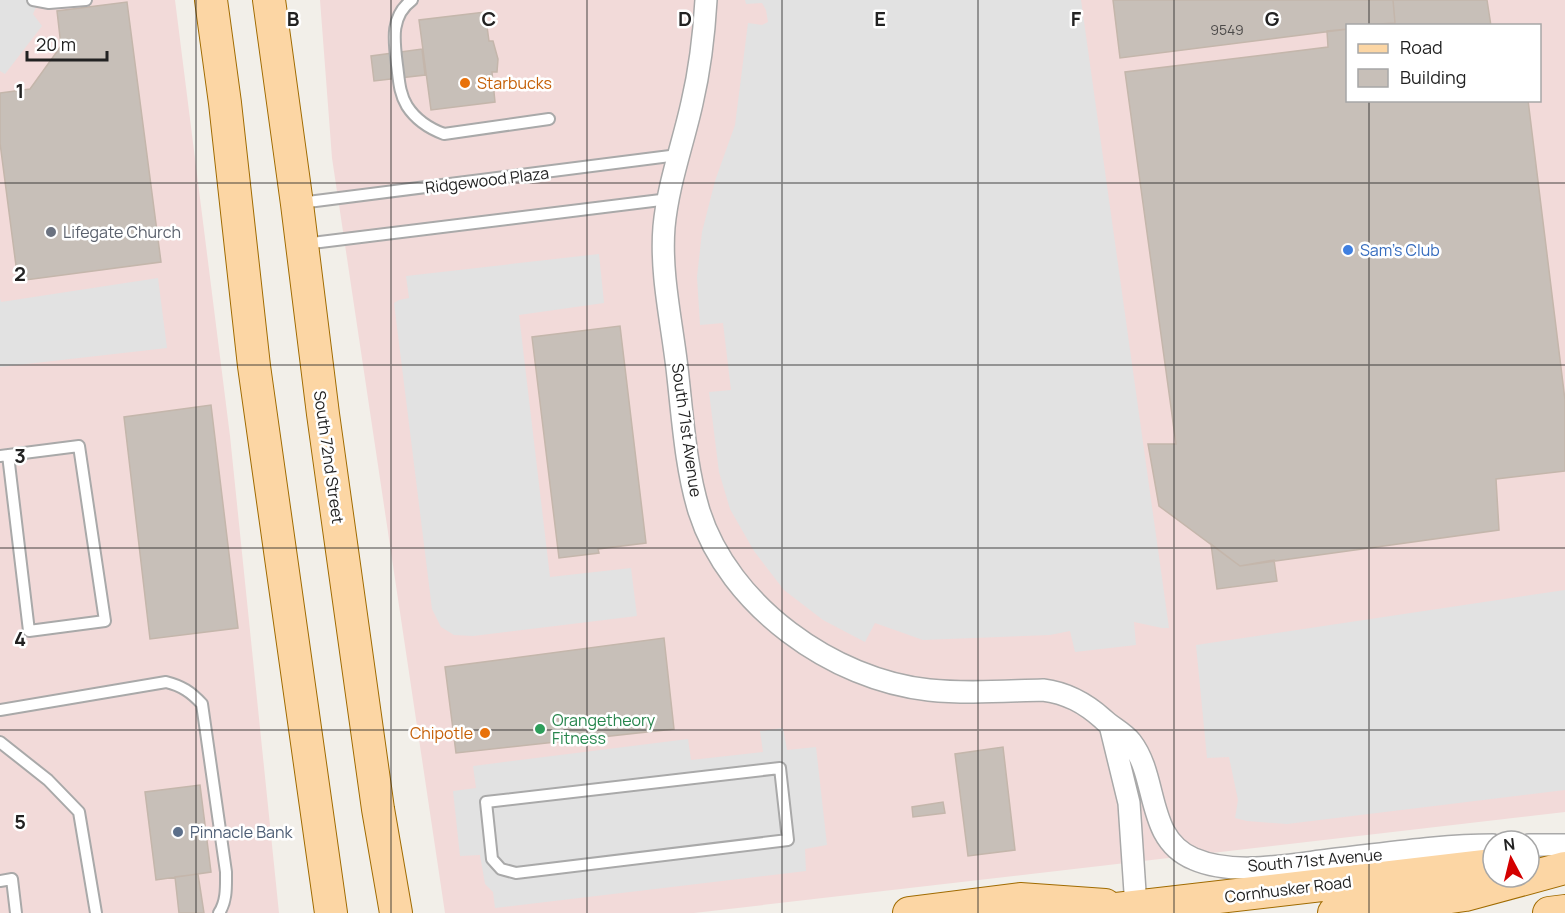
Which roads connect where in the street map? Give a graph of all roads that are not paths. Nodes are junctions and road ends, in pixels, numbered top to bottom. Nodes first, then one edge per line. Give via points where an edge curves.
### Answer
1 (33, 0) edge
2 (86, 0) edge
3 (211, 0) edge
4 (268, 0) edge
5 (411, 0) edge
6 (706, 0) edge
7 (549, 119) dead end
8 (678, 155) junction
9 (669, 199) junction
10 (297, 204) junction
11 (301, 244) junction
12 (4, 455) edge
13 (0, 710) edge
14 (1110, 725) junction
15 (0, 742) edge
16 (780, 768) joint
17 (319, 825) junction
18 (1565, 844) edge
19 (1481, 845) edge
20 (1541, 845) edge
21 (1565, 857) edge
22 (1541, 860) edge
23 (1481, 866) edge
24 (1565, 868) edge
25 (390, 870) junction
26 (0, 881) edge
27 (1136, 907) junction
28 (1565, 911) edge
29 (16, 913) edge
30 (96, 913) edge
31 (219, 913) edge
32 (312, 913) edge
33 (331, 913) edge
34 (396, 913) edge
35 (411, 913) edge
36 (909, 913) edge
37 (1082, 913) edge
38 (1334, 913) edge
39 (1549, 913) edge

1 - 2 lane
3 - 17 main road via 254,366
4 - 10 main road, South 72nd Street
5 - 7 lane via 396,21 394,39 400,91 417,119 444,134
6 - 8 street, South 71st Avenue via 704,40
8 - 9 street, South 71st Avenue
8 - 10 lane, Ridgewood Plaza
9 - 11 lane
9 - 14 street, South 71st Avenue via 663,254 693,489 710,538 736,579 796,638 859,673 928,690 1057,691 1084,704
10 - 11 main road, South 72nd Street
11 - 25 main road, South 72nd Street via 378,809
12 - 12 lane via 79,446 105,621 29,631
13 - 31 lane via 166,681 192,692 202,704 226,872 226,894
14 - 19 street, South 71st Avenue via 1131,741 1142,762 1160,826 1167,837 1196,860 1221,866 1268,867
14 - 27 street via 1129,803
15 - 30 lane via 48,780 78,812
16 - 16 lane via 486,802 492,859 501,869 516,873 788,840
17 - 32 main road
17 - 33 main road
18 - 20 street
21 - 22 main road
23 - 27 main road, Cornhusker Road
24 - 38 main road via 1465,894
25 - 34 main road, South 72nd Street
25 - 35 main road
26 - 29 lane via 12,879
27 - 36 main road via 1020,899
27 - 37 main road, Cornhusker Road
28 - 39 main road

